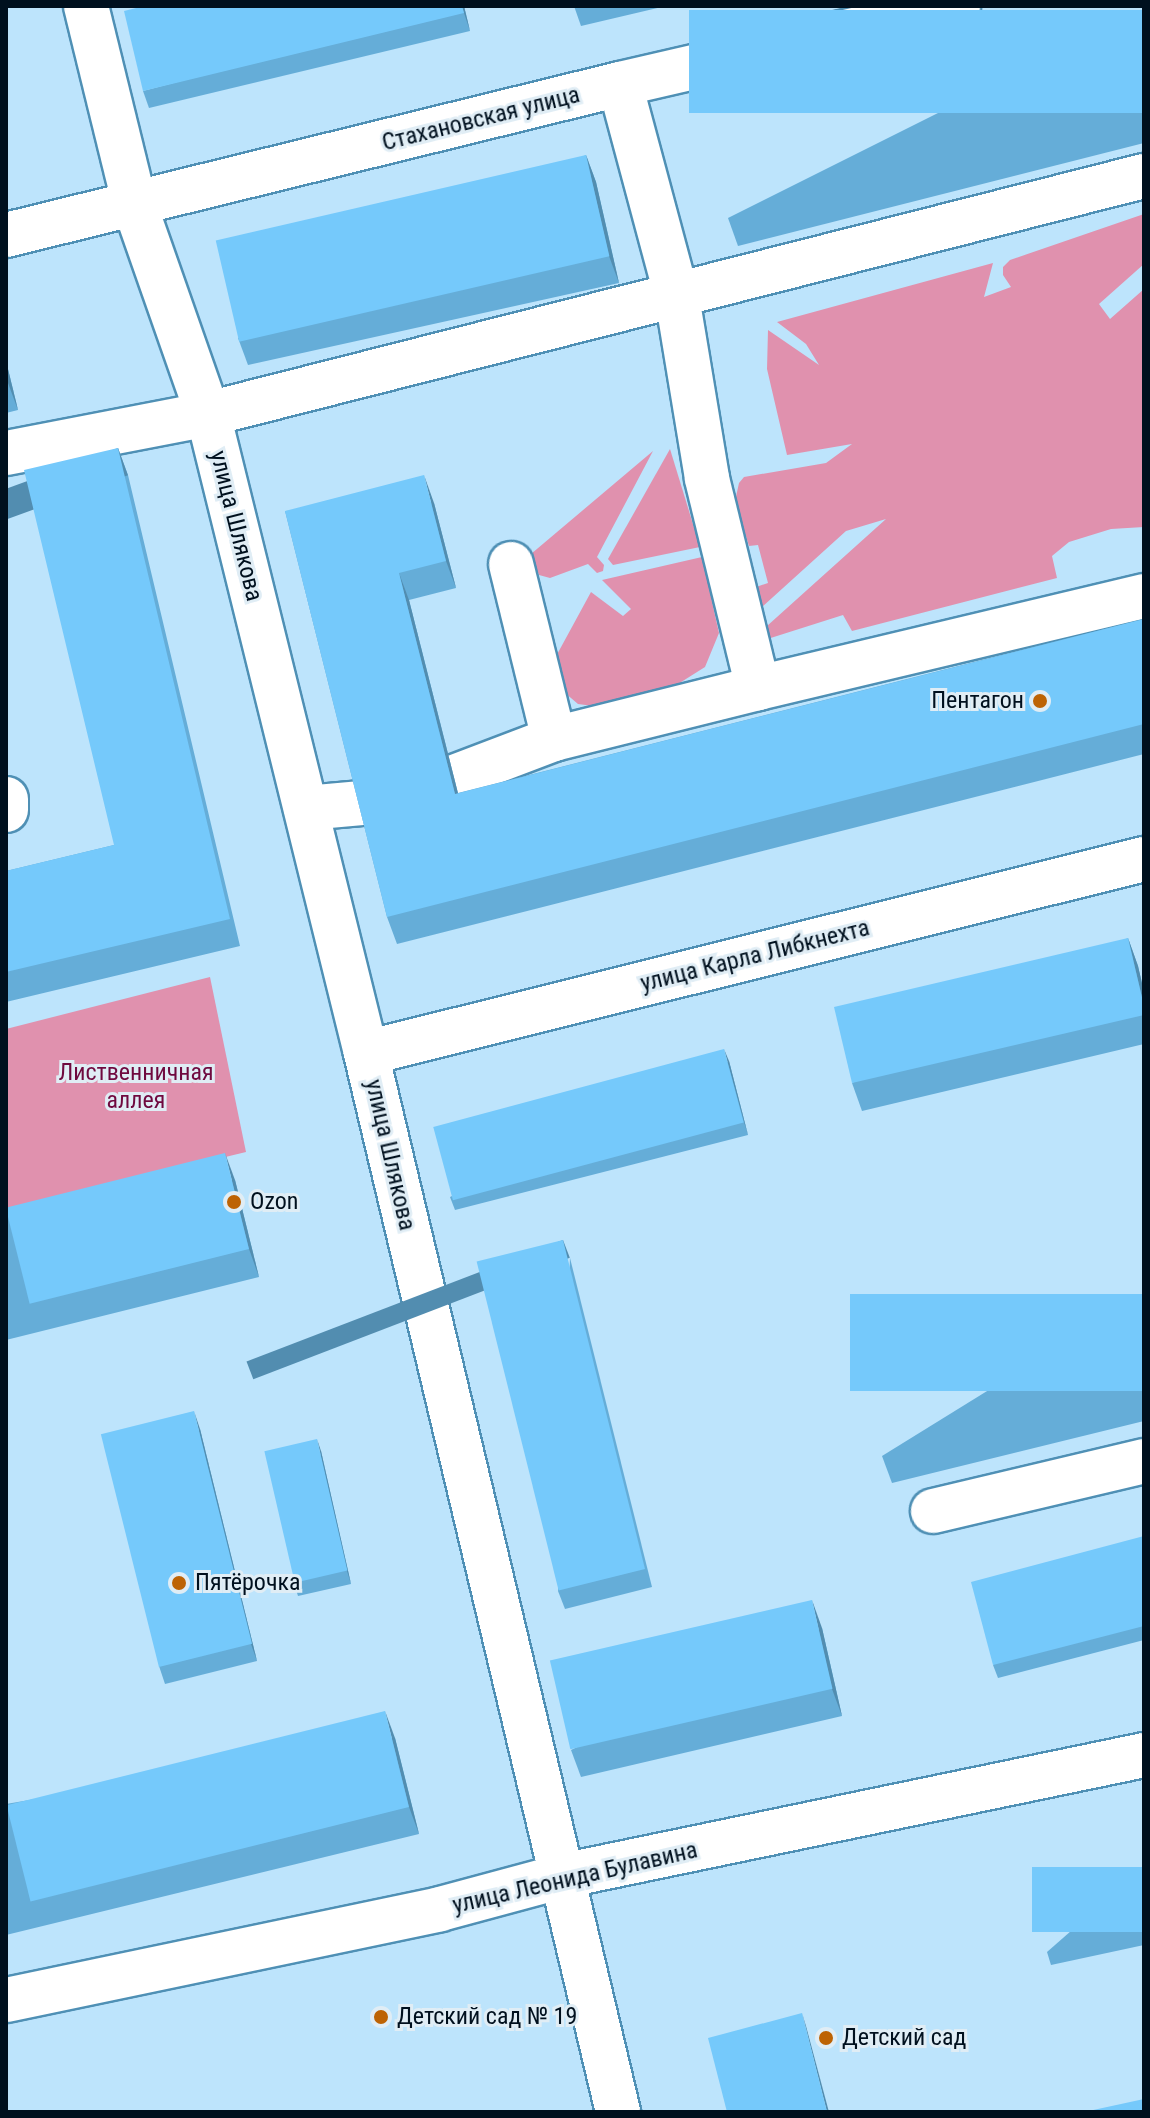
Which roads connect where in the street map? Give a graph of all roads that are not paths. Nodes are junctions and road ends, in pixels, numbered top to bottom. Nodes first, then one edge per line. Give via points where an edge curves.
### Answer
1 (86, 6) edge
2 (958, 6) edge
3 (620, 84) junction
4 (1144, 176) edge
5 (135, 206) junction
6 (6, 235) edge
7 (677, 297) junction
8 (208, 414) junction
9 (11, 452) edge
10 (511, 564) dead end
11 (1144, 596) edge
12 (758, 688) junction
13 (554, 739) junction
14 (454, 777) edge
15 (6, 799) edge
16 (362, 803) edge
17 (306, 808) junction
18 (6, 810) edge
19 (1144, 859) edge
20 (366, 1053) junction
21 (1144, 1461) edge
22 (933, 1511) dead end
23 (1144, 1755) edge
24 (562, 1876) junction
25 (6, 2000) edge
26 (618, 2112) edge

1 - 5 street, улица Шлякова
2 - 3 street, Стахановская улица
3 - 5 street, Стахановская улица
3 - 7 street
4 - 7 street
5 - 6 street, Стахановская улица
5 - 8 street, улица Шлякова
7 - 8 street
7 - 12 street via 713,506
8 - 9 street
8 - 17 street, улица Шлякова
10 - 13 street
11 - 12 street
12 - 13 street
13 - 14 street
15 - 18 street
16 - 17 street
17 - 20 street, улица Шлякова
19 - 20 street, улица Карла Либкнехта
20 - 24 street, улица Шлякова
21 - 22 street
23 - 24 street, улица Леонида Булавина
24 - 25 street, улица Леонида Булавина via 440,1909
24 - 26 street, улица Шлякова

